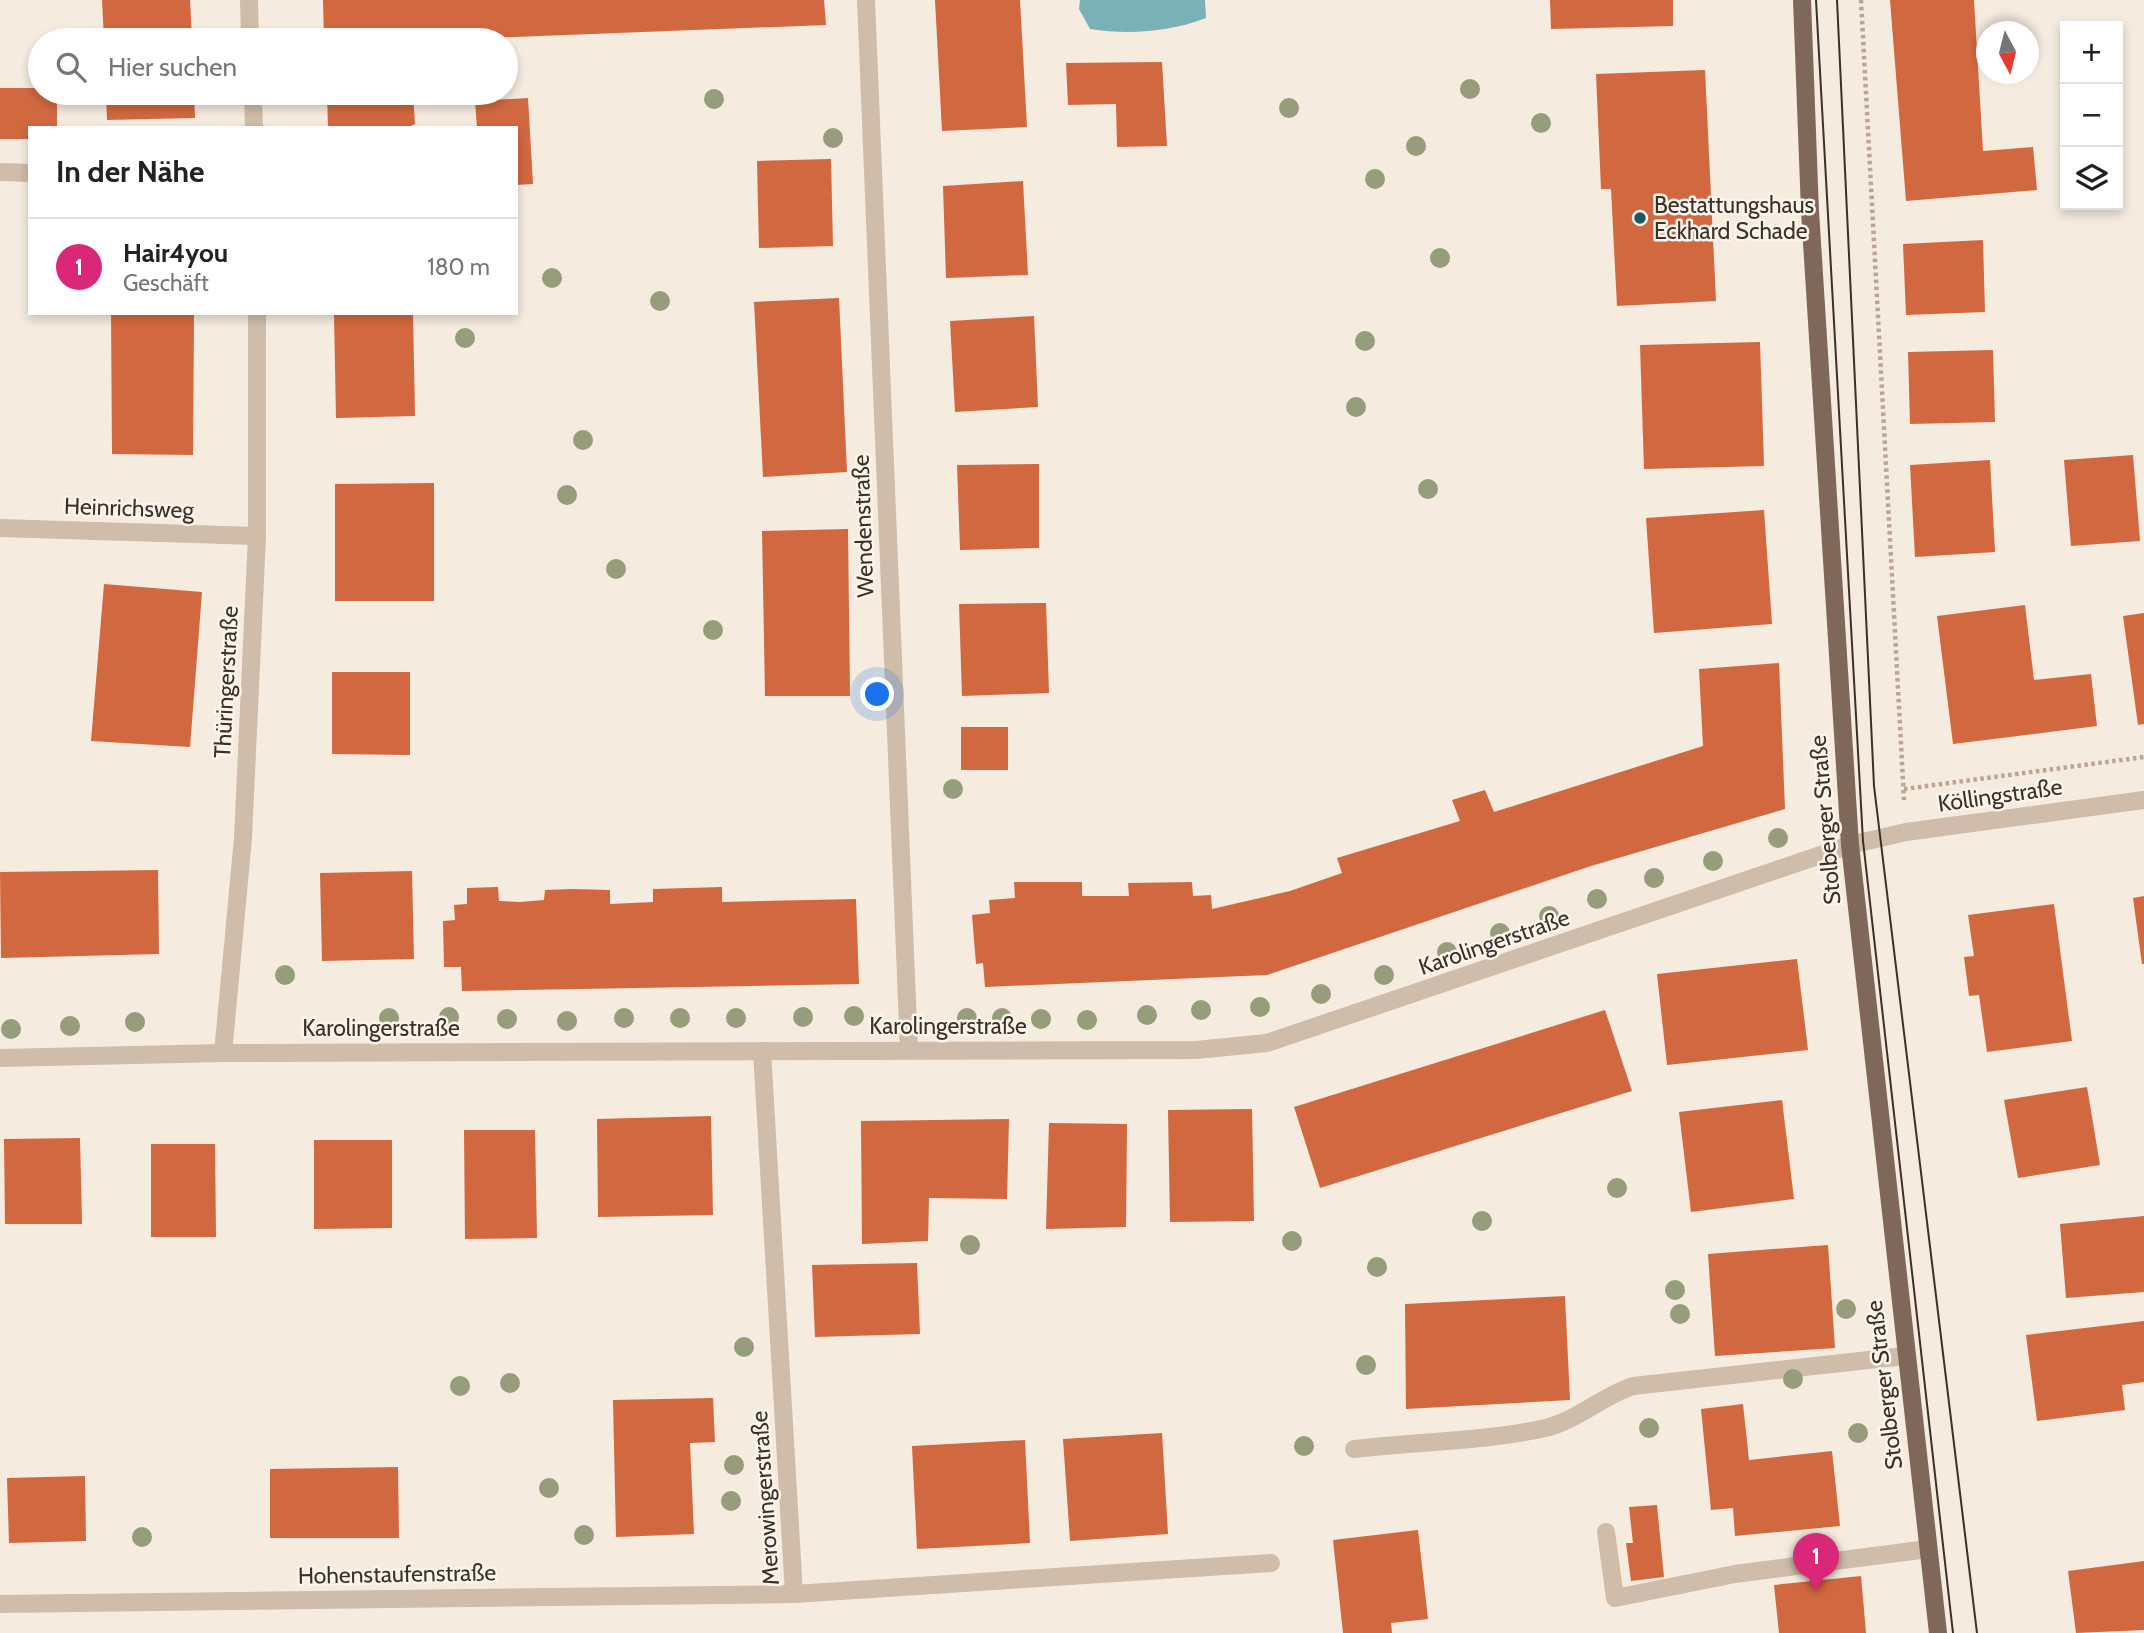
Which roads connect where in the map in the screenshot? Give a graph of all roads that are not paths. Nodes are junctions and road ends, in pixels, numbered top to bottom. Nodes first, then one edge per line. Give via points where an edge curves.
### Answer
1 (248, 0) edge
2 (866, 0) edge
3 (1802, 0) edge
4 (249, 28) edge
5 (253, 105) edge
6 (254, 126) edge
7 (0, 172) edge
8 (28, 173) edge
9 (257, 315) edge
10 (0, 528) edge
11 (257, 536) junction
12 (2144, 800) edge
13 (1857, 843) junction
14 (909, 1050) junction
15 (762, 1051) junction
16 (223, 1053) junction
17 (0, 1058) edge
18 (1905, 1356) junction
19 (1354, 1449) dead end
20 (1606, 1532) dead end
21 (1928, 1549) junction
22 (1271, 1563) dead end
23 (794, 1594) junction
24 (0, 1604) edge
25 (1938, 1633) edge

1 - 4 street
2 - 14 street, Wendenstraße
3 - 13 main road, Stolberger Straße via 1810,211
5 - 6 street
7 - 8 street
9 - 11 street, Thüringerstraße
10 - 11 street, Heinrichsweg
11 - 16 street, Thüringerstraße via 243,838
12 - 13 street, Köllingstraße via 1906,832
13 - 14 street, Karolingerstraße via 1267,1043 1196,1050
13 - 18 main road, Stolberger Straße
14 - 15 street, Karolingerstraße
15 - 16 street, Karolingerstraße
15 - 23 street, Merowingerstraße
16 - 17 street, Karolingerstraße
18 - 19 street via 1633,1386 1542,1429
18 - 21 main road, Stolberger Straße
20 - 21 street via 1615,1598 1735,1574
21 - 25 main road, Stolberger Straße
22 - 23 street, Merowingerstraße
23 - 24 street, Hohenstaufenstraße

